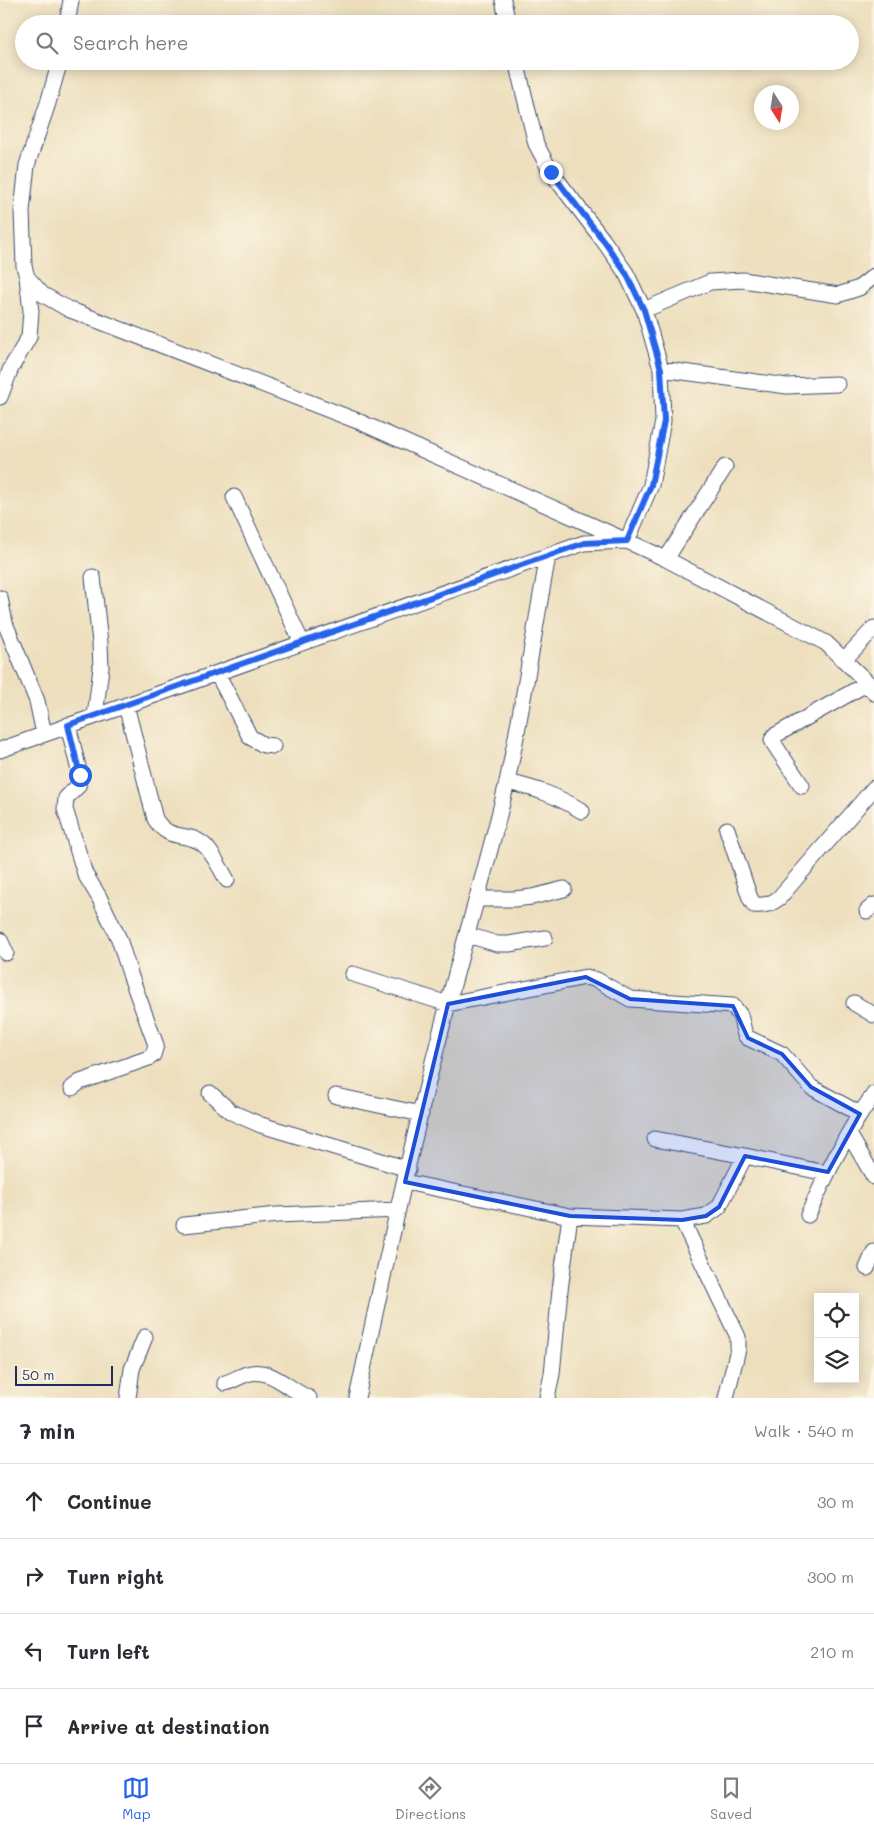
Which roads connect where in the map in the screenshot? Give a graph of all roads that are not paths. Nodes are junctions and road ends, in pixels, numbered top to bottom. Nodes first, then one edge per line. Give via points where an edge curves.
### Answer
1 (71, 0) edge
2 (503, 0) edge
3 (68, 15) edge
4 (506, 15) edge
5 (57, 70) edge
6 (518, 70) edge
7 (874, 276) edge
8 (27, 277) junction
9 (644, 310) junction
10 (661, 369) junction
11 (836, 384) dead end
12 (0, 397) edge
13 (725, 467) dead end
14 (234, 497) dead end
15 (627, 541) junction
16 (548, 556) junction
17 (666, 559) junction
18 (93, 577) dead end
19 (0, 598) edge
20 (874, 628) edge
21 (302, 643) junction
22 (844, 660) junction
23 (217, 673) junction
24 (871, 688) edge
25 (126, 705) junction
26 (94, 716) junction
27 (68, 725) junction
28 (44, 734) junction
29 (272, 746) dead end
30 (0, 750) edge
31 (507, 782) junction
32 (802, 786) dead end
33 (874, 788) edge
34 (582, 811) dead end
35 (727, 829) dead end
36 (227, 880) dead end
37 (564, 889) dead end
38 (477, 899) junction
39 (468, 935) junction
40 (545, 938) dead end
41 (353, 974) dead end
42 (448, 1004) junction
43 (854, 1004) dead end
44 (874, 1015) edge
45 (72, 1088) dead end
46 (210, 1093) dead end
47 (874, 1094) edge
48 (336, 1096) dead end
49 (421, 1114) junction
50 (860, 1114) junction
51 (849, 1134) junction
52 (655, 1139) dead end
53 (746, 1156) junction
54 (828, 1172) junction
55 (406, 1176) junction
56 (874, 1177) edge
57 (398, 1210) junction
58 (808, 1215) dead end
59 (570, 1216) junction
60 (682, 1220) junction
61 (184, 1225) dead end
62 (874, 1252) edge
63 (867, 1268) dead end
64 (145, 1337) dead end
65 (226, 1383) dead end
66 (128, 1398) edge
67 (309, 1398) edge
68 (358, 1398) edge
69 (547, 1398) edge
70 (726, 1398) edge

1 - 3 street
2 - 4 street
5 - 8 street via 26,165 22,211
6 - 9 street via 536,144 551,172 626,273
7 - 9 street via 859,288 838,295 743,280 710,282
8 - 12 street via 31,311 29,338 11,368
8 - 15 street via 42,294 68,309 360,422
9 - 10 street
10 - 11 street via 787,386
10 - 15 street via 664,421 651,485
13 - 17 street
14 - 21 street
15 - 16 street via 584,543
15 - 17 street
16 - 21 street
16 - 31 street
17 - 22 street via 826,643
18 - 26 street via 101,668
19 - 28 street via 5,623 37,701
20 - 22 street
21 - 23 street
22 - 24 street
23 - 25 street
23 - 29 street via 250,737
24 - 32 street via 774,736 774,744
25 - 26 street
25 - 36 street via 160,828 203,844
26 - 27 street
27 - 28 street
27 - 45 street via 80,775 78,786 66,798 65,810 85,874 119,939 156,1045 149,1058 80,1082
28 - 30 street
31 - 34 street via 558,797
31 - 38 street
33 - 35 street via 779,898 764,906 754,905 750,898
37 - 38 street via 532,897
38 - 39 street
39 - 40 street via 498,944
39 - 42 street
41 - 42 street
42 - 49 street
42 - 50 street via 586,977 630,999 733,1006 748,1038 782,1054 810,1087
43 - 44 street
46 - 55 street via 231,1112 261,1125
47 - 50 street
48 - 49 street
49 - 55 street
50 - 51 street
51 - 54 street
51 - 56 street
52 - 53 street
53 - 54 street
53 - 60 street via 719,1206 706,1216
54 - 58 street
55 - 57 street
55 - 59 street
57 - 61 street via 276,1215
57 - 68 street
59 - 60 street
59 - 69 street
60 - 70 street via 738,1337
62 - 63 street
64 - 66 street via 132,1370
65 - 67 street via 248,1373 260,1373 281,1380

